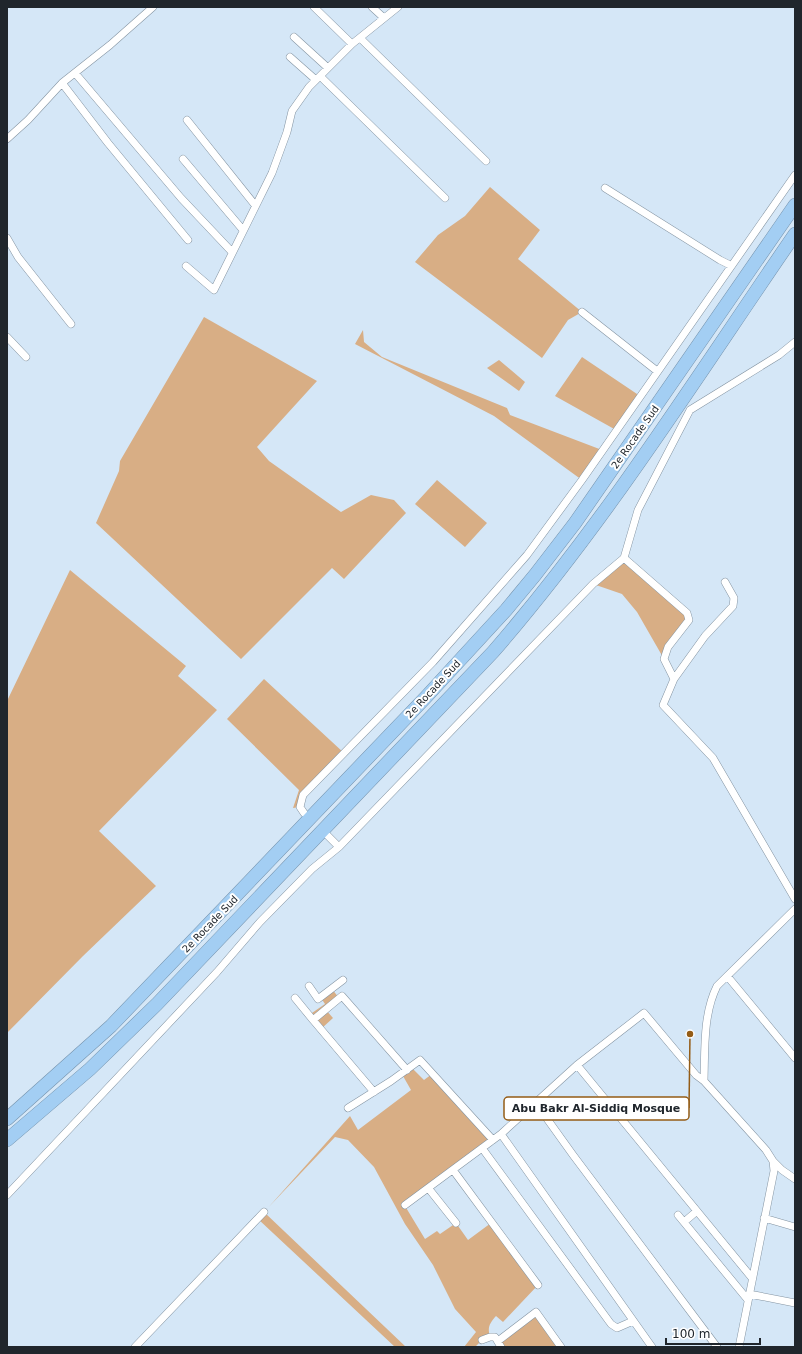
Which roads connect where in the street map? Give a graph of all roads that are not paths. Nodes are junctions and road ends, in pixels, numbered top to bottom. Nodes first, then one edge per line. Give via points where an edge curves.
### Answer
1 (153, 7) edge
2 (314, 7) edge
3 (372, 7) edge
4 (398, 7) edge
5 (384, 18) junction
6 (294, 37) dead end
7 (360, 38) junction
8 (352, 44) junction
9 (290, 57) dead end
10 (328, 68) junction
11 (75, 73) junction
12 (318, 78) junction
13 (62, 83) junction
14 (187, 120) dead end
15 (7, 139) edge
16 (183, 159) dead end
17 (486, 161) dead end
18 (795, 175) edge
19 (606, 188) dead end
20 (445, 198) dead end
21 (795, 205) edge
22 (255, 206) junction
23 (243, 230) junction
24 (795, 234) edge
25 (7, 238) edge
26 (188, 240) dead end
27 (232, 252) junction
28 (730, 265) junction
29 (186, 266) dead end
30 (582, 312) dead end
31 (71, 324) dead end
32 (7, 337) edge
33 (795, 342) edge
34 (26, 357) dead end
35 (658, 371) junction
36 (624, 558) junction
37 (725, 582) dead end
38 (674, 679) junction
39 (304, 813) dead end
40 (328, 836) dead end
41 (339, 847) junction
42 (795, 899) edge
43 (795, 909) edge
44 (728, 977) junction
45 (342, 980) dead end
46 (309, 986) dead end
47 (332, 989) junction
48 (295, 998) dead end
49 (339, 998) junction
50 (313, 1020) junction
51 (795, 1058) edge
52 (577, 1065) junction
53 (407, 1070) junction
54 (704, 1081) junction
55 (374, 1092) junction
56 (535, 1102) junction
57 (348, 1108) dead end
58 (7, 1120) edge
59 (501, 1134) junction
60 (7, 1140) edge
61 (493, 1140) junction
62 (482, 1148) junction
63 (772, 1161) junction
64 (453, 1170) junction
65 (795, 1179) edge
66 (429, 1189) junction
67 (7, 1195) edge
68 (405, 1205) dead end
69 (697, 1211) junction
70 (264, 1212) dead end
71 (678, 1215) dead end
72 (764, 1218) junction
73 (684, 1222) junction
74 (456, 1223) dead end
75 (795, 1227) edge
76 (752, 1278) junction
77 (538, 1285) dead end
78 (749, 1297) junction
79 (795, 1302) edge
80 (633, 1321) junction
81 (482, 1340) dead end
82 (500, 1344) edge
83 (136, 1347) edge
84 (561, 1347) edge
85 (652, 1347) edge
86 (717, 1347) edge
87 (739, 1347) edge

1 - 11 street
2 - 8 street
3 - 5 street
4 - 5 street
5 - 7 street
6 - 10 street
7 - 8 street
7 - 17 street
8 - 10 street
9 - 12 street
10 - 12 street
11 - 13 street
11 - 27 street via 180,198
12 - 20 street
12 - 22 street via 292,112 272,173
13 - 15 street
13 - 26 street
14 - 22 street
16 - 23 street
18 - 28 street
19 - 28 street
21 - 58 highway, 2e Rocade Sud via 576,522 511,604 170,967 111,1026
22 - 23 street
23 - 27 street
24 - 60 highway, 2e Rocade Sud via 612,502 518,623 157,1004 90,1069
25 - 31 street
27 - 29 street via 214,290
28 - 35 street
30 - 35 street
32 - 34 street
33 - 36 street via 779,355 690,410 638,510
35 - 39 street via 527,555 433,662 303,795 300,807
36 - 38 street via 687,613 688,620 668,647 664,659
36 - 41 street via 592,584
37 - 38 street via 734,598 733,606 705,636
38 - 42 street via 664,705 713,758
40 - 41 street
41 - 67 street via 312,869 260,922 217,972
43 - 44 street
44 - 51 street
44 - 54 street via 717,986 710,1000
45 - 47 street
46 - 47 street via 318,999
47 - 49 street
48 - 50 street
49 - 50 street
49 - 53 street via 342,996
50 - 55 street
52 - 54 street via 644,1013 696,1075
52 - 56 street
52 - 69 street
53 - 55 street
53 - 61 street via 420,1060
54 - 63 street via 766,1150
55 - 57 street
56 - 59 street
56 - 86 street
59 - 61 street
59 - 80 street
61 - 62 street
62 - 64 street
62 - 80 street via 610,1324 617,1328
63 - 65 street
63 - 72 street via 774,1171
64 - 66 street
64 - 77 street
66 - 68 street
66 - 74 street
69 - 73 street
69 - 76 street
70 - 83 street
71 - 73 street
72 - 75 street
72 - 76 street
73 - 78 street
76 - 78 street
78 - 79 street
78 - 87 street
80 - 85 street
81 - 82 street via 495,1337
82 - 84 street via 536,1312

